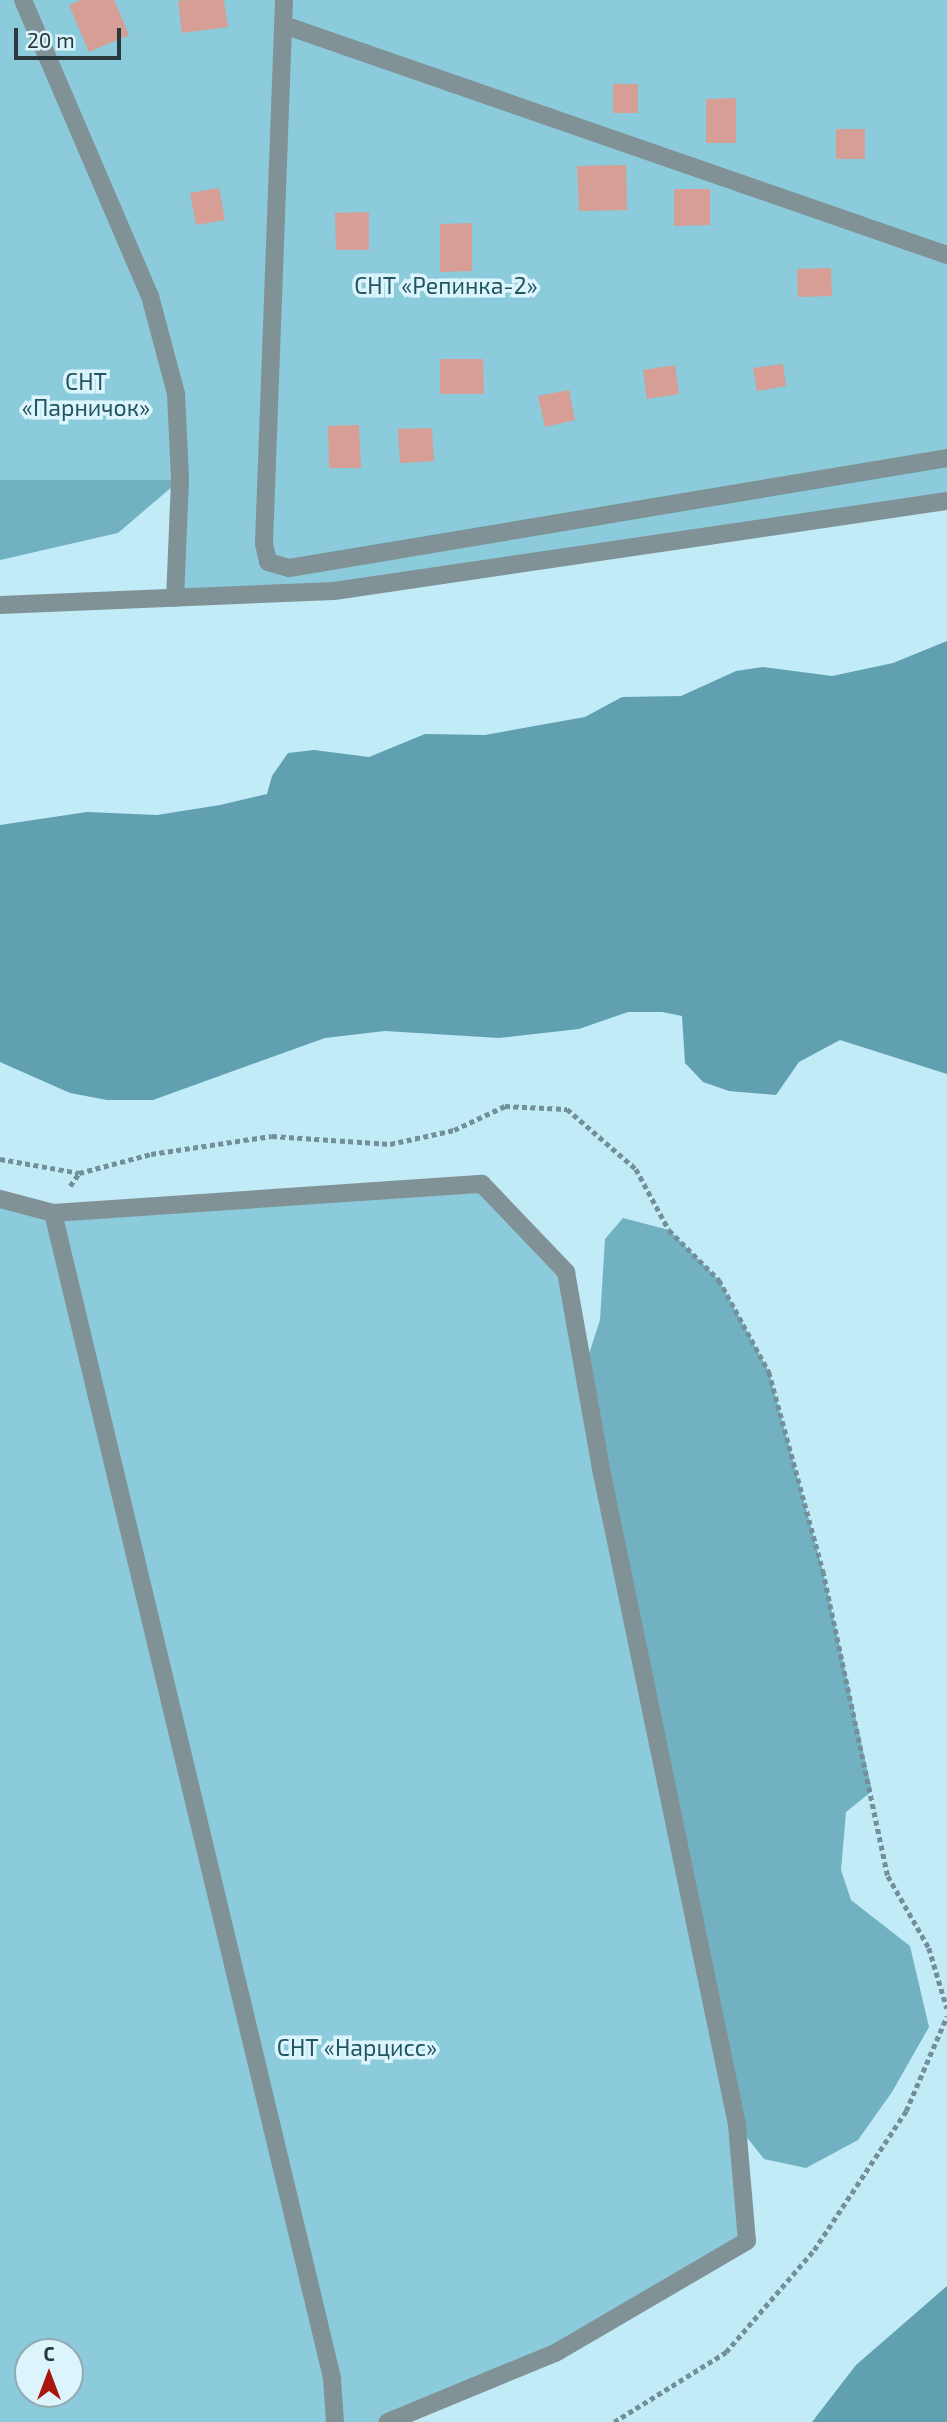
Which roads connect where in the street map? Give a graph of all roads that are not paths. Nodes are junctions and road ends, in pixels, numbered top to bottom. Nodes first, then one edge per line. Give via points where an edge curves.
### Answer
1 (23, 0) edge
2 (284, 0) edge
3 (284, 24) junction
4 (947, 255) edge
5 (947, 458) edge
6 (947, 501) edge
7 (175, 598) junction
8 (0, 605) edge
9 (0, 1199) edge
10 (53, 1213) junction
11 (335, 2422) edge
12 (388, 2422) edge

1 - 7 street via 150,296 176,394 180,480
2 - 3 street
3 - 4 street
3 - 5 street via 264,544 268,562 289,568
6 - 7 street via 334,591
7 - 8 street
9 - 10 street
10 - 11 street via 332,2378
10 - 12 street via 482,1184 566,1272 602,1474 737,2125 747,2241 555,2353

